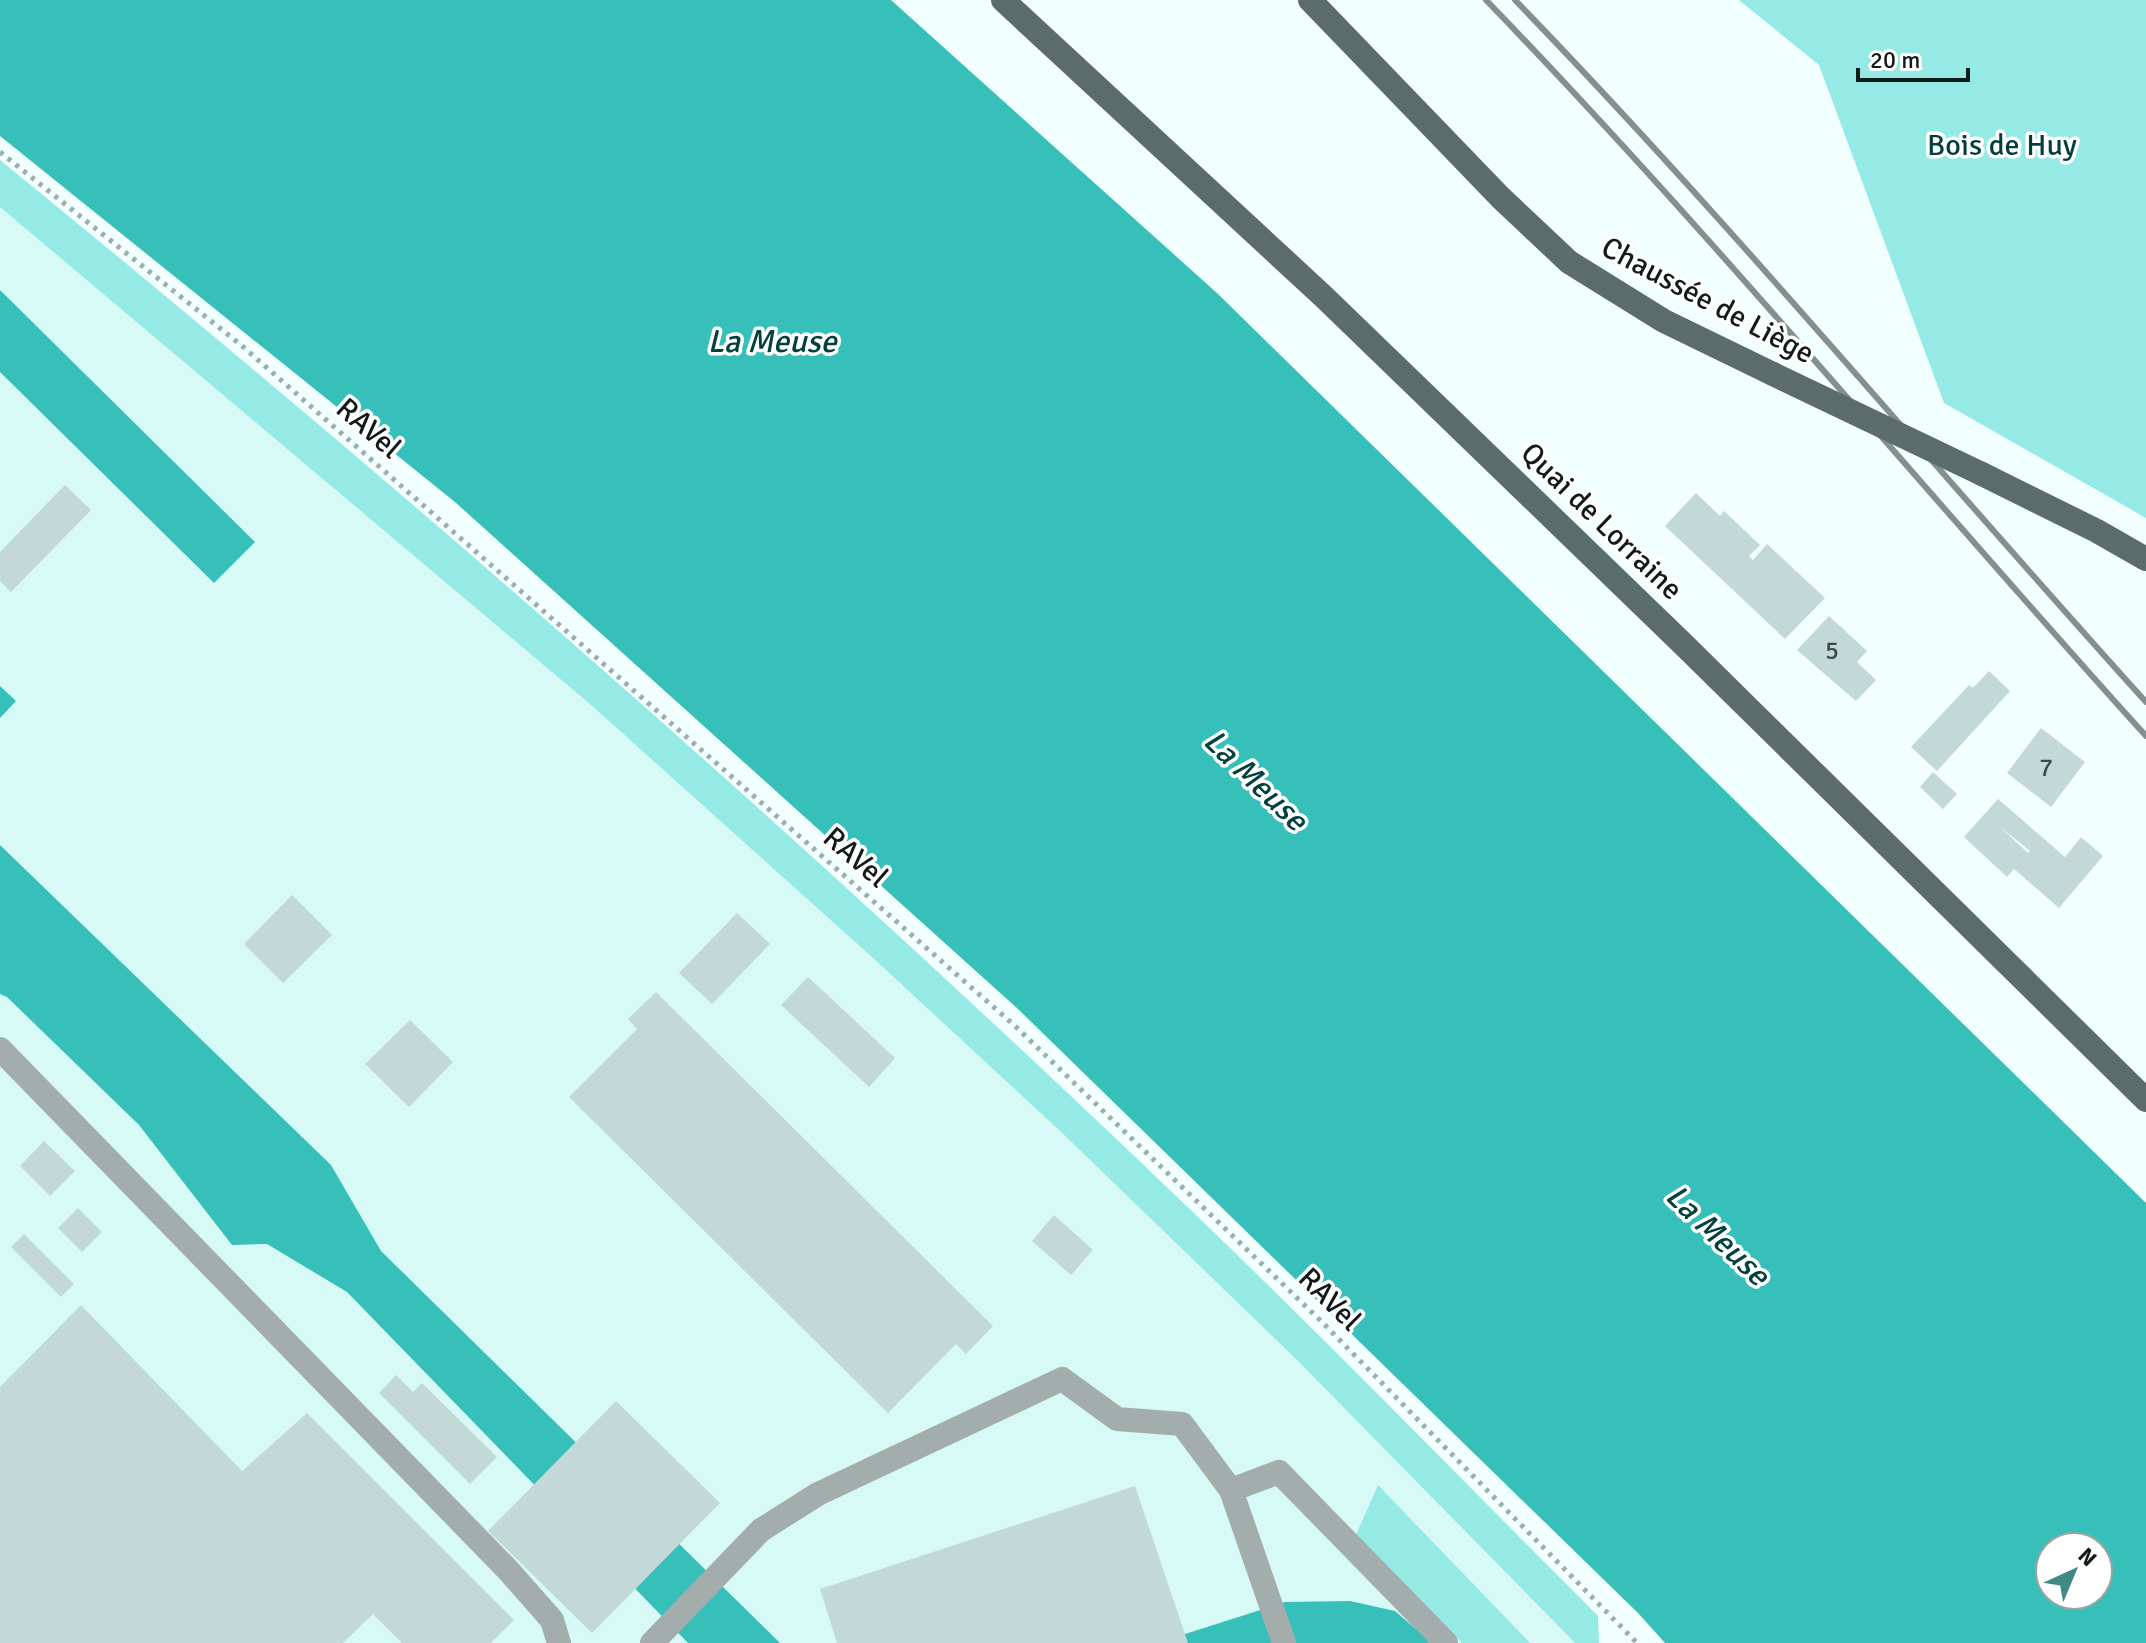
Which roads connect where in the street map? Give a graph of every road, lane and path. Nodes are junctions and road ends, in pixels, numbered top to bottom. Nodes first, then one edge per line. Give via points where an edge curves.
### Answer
1 (1003, 0) edge
2 (1310, 0) edge
3 (0, 152) edge
4 (2146, 559) edge
5 (0, 1049) edge
6 (2146, 1100) edge
7 (1231, 1490) junction
8 (559, 1643) edge
9 (652, 1643) edge
10 (1284, 1643) edge
11 (1446, 1643) edge
12 (1637, 1643) edge

1 - 6 main road, Quai de Lorraine via 1324,297
2 - 4 main road, Chaussée de Liège, bridge via 1569,262 1664,321
3 - 12 path, RAVel via 241,345 1014,1025 1322,1322
5 - 8 lane via 507,1569 552,1620
7 - 9 lane via 1182,1424 1117,1419 1062,1379 806,1501 761,1530
7 - 10 lane
7 - 11 lane via 1279,1472

